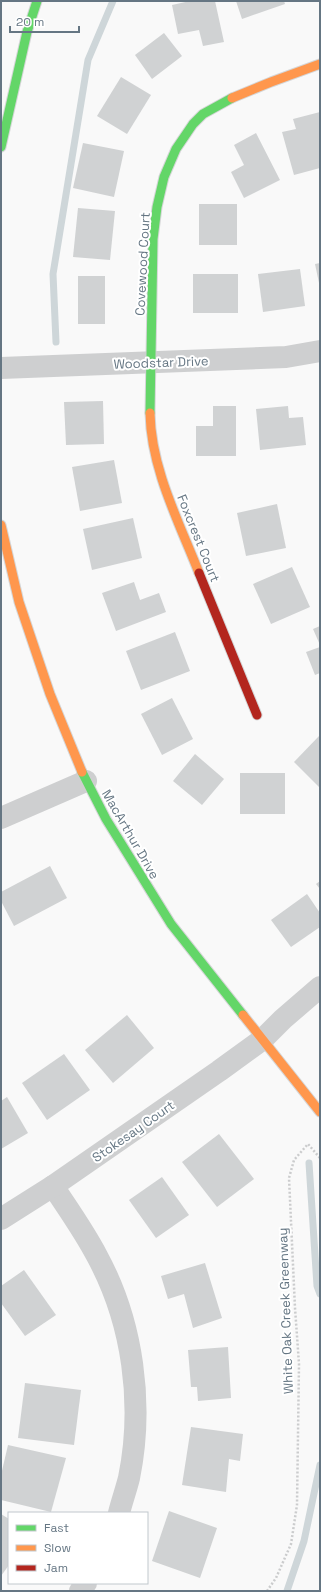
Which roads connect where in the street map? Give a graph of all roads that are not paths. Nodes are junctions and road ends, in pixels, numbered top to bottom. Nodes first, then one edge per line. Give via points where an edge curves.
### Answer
1 (37, 1) edge
2 (320, 64) edge
3 (1, 147) edge
4 (320, 351) edge
5 (151, 363) junction
6 (1, 368) edge
7 (1, 525) edge
8 (257, 716) dead end
9 (86, 781) junction
10 (1, 818) edge
11 (320, 987) edge
12 (263, 1039) junction
13 (320, 1112) edge
14 (53, 1186) junction
15 (1, 1219) edge
16 (119, 1512) edge

1 - 3 street via 27,32
2 - 5 street, Covewood Court via 231,97 193,123 181,140 163,185 154,222
4 - 5 street, Woodstar Drive via 286,357
5 - 6 street, Woodstar Drive
5 - 8 street, Foxcrest Court via 149,396 152,440 161,477
7 - 9 street, MacArthur Drive via 19,602 50,694
9 - 10 street
9 - 12 street, MacArthur Drive via 106,819 171,924
11 - 12 street, Stokesay Court
12 - 13 street, MacArthur Drive
12 - 14 street, Stokesay Court
14 - 15 street, Stokesay Court
14 - 16 street via 81,1228 108,1279 131,1352 135,1395 133,1447 129,1478

